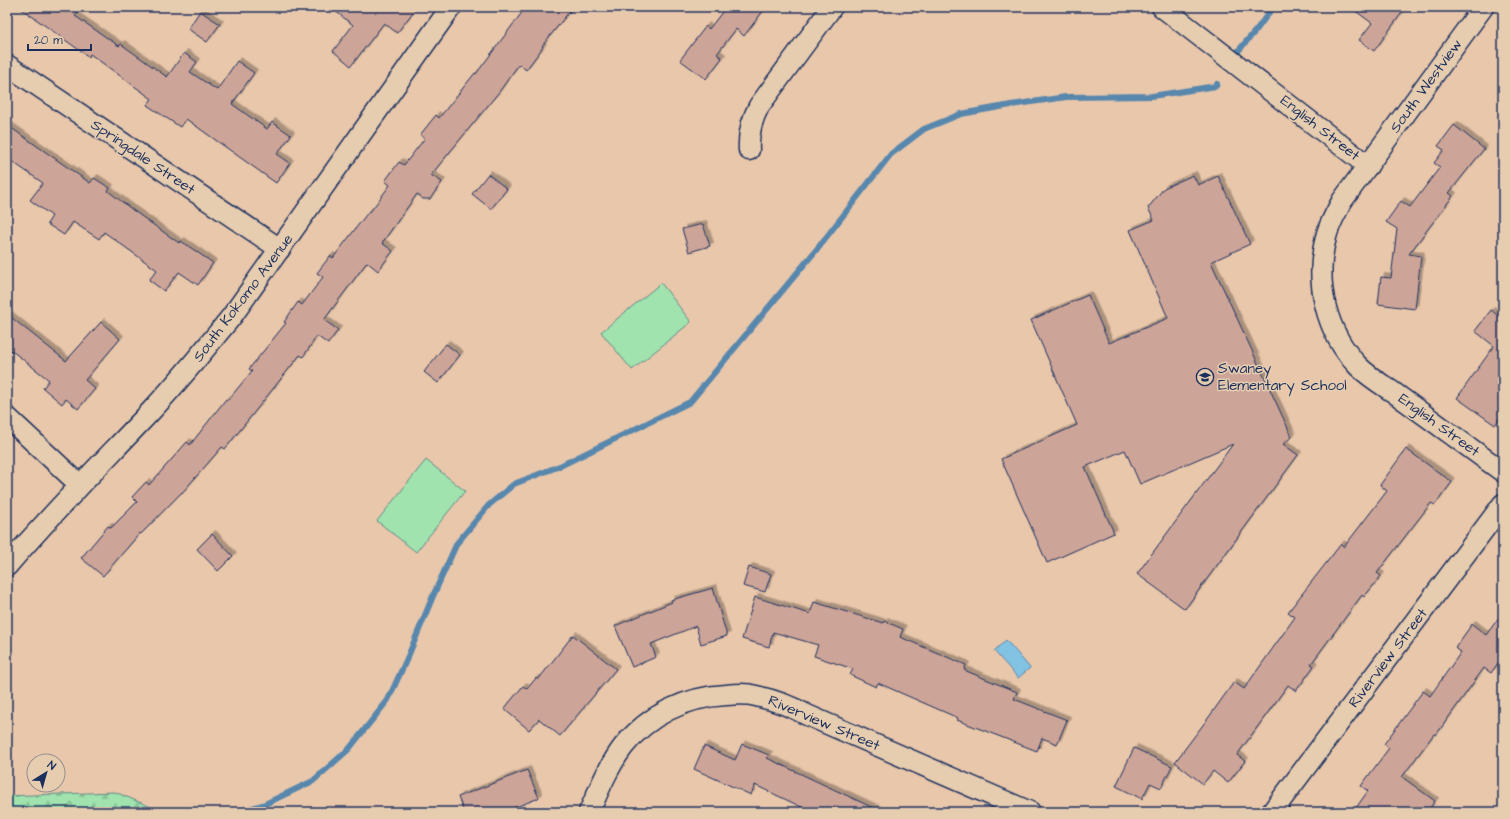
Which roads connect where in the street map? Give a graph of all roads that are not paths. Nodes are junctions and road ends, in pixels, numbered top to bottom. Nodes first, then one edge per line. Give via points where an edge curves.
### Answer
1 (451, 7) edge
2 (832, 7) edge
3 (1162, 7) edge
4 (1483, 7) edge
5 (7, 65) edge
6 (750, 150) dead end
7 (1368, 166) junction
8 (280, 249) junction
9 (7, 417) edge
10 (1503, 472) edge
11 (80, 485) junction
12 (1503, 504) edge
13 (7, 566) edge
14 (589, 812) edge
15 (1030, 812) edge
16 (1272, 812) edge

1 - 8 street, South Kokomo Avenue
2 - 6 street via 753,116 748,139
3 - 7 street, English Street
4 - 7 street, South Westview
5 - 8 street, Springdale Street
7 - 10 street, English Street via 1342,201 1326,236 1321,270 1324,303 1329,320 1340,343 1358,366 1374,380
8 - 11 street, South Kokomo Avenue via 193,364
9 - 11 street
11 - 13 street, South Kokomo Avenue
12 - 16 street, Riverview Street
14 - 15 street, Riverview Street via 614,760 644,726 681,704 708,696 738,694 755,695 786,704

